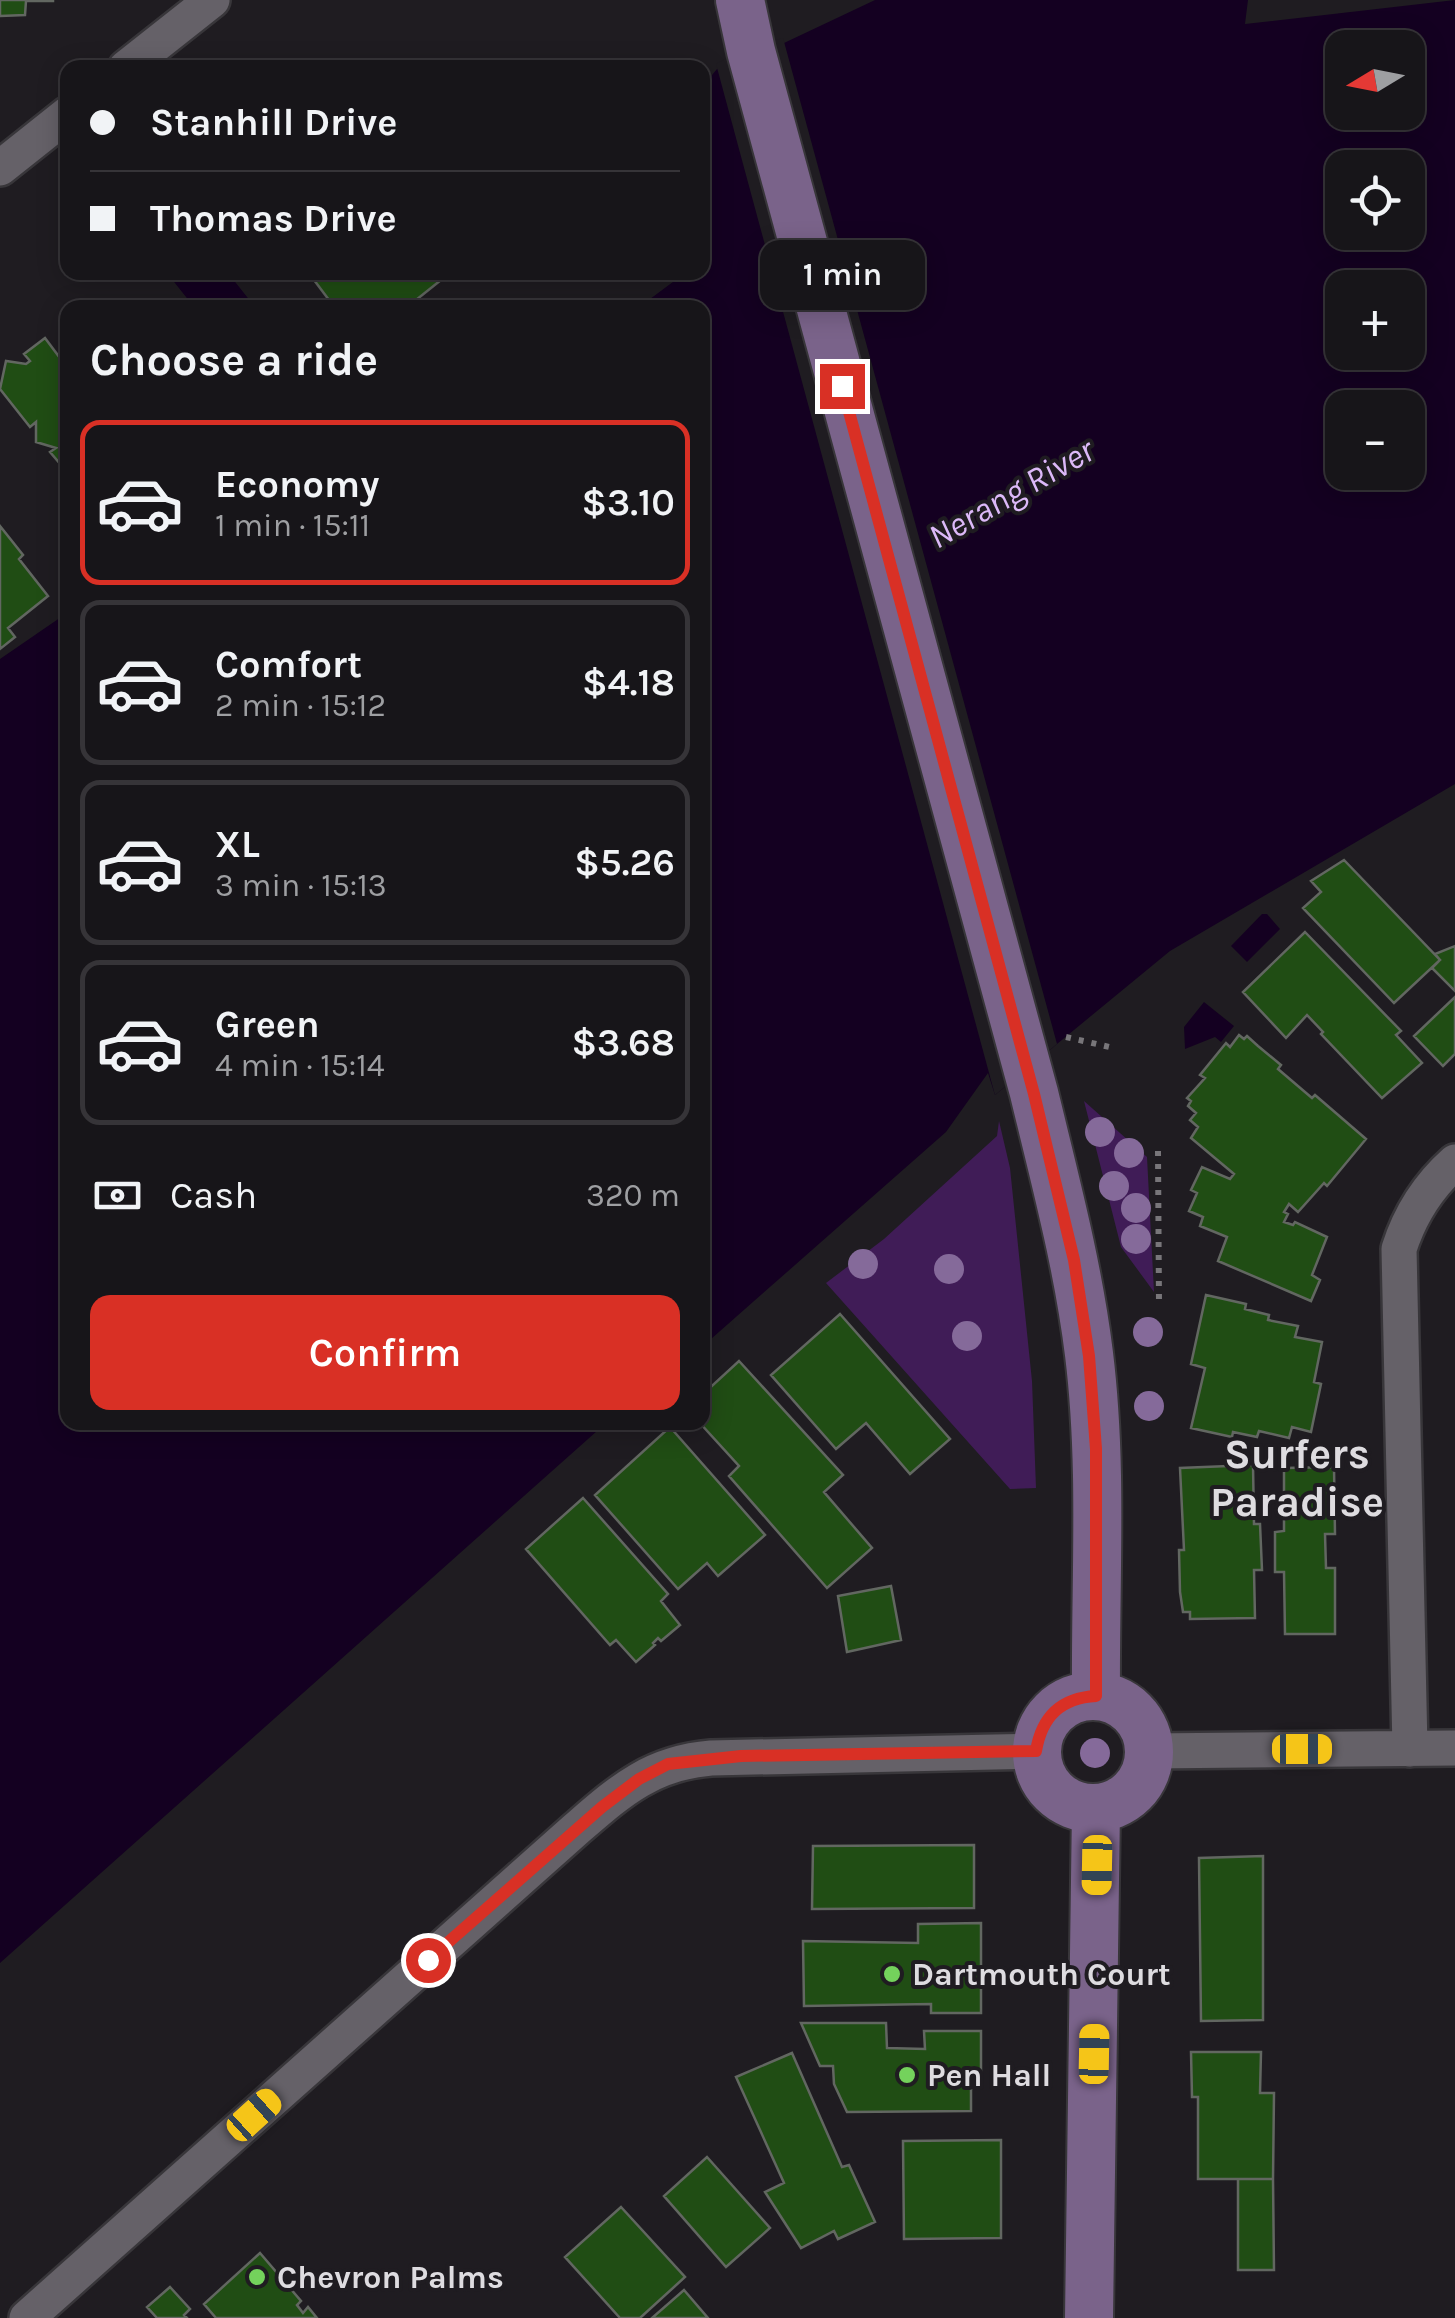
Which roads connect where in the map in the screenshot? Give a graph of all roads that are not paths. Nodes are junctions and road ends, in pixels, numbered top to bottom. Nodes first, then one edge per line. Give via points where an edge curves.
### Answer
1 (212, 0) edge
2 (740, 0) edge
3 (136, 60) edge
4 (60, 120) edge
5 (0, 168) edge
6 (1455, 1162) edge
7 (1096, 1696) junction
8 (1410, 1748) junction
9 (1455, 1748) edge
10 (1036, 1751) junction
11 (1150, 1751) junction
12 (1096, 1808) junction
13 (27, 2318) edge
14 (1090, 2318) edge

1 - 3 street
2 - 7 main road via 1074,1260 1096,1465
4 - 5 street
6 - 8 street via 1433,1181 1399,1249
7 - 10 main road via 1062,1704 1039,1733
7 - 11 main road via 1128,1707
8 - 9 street
8 - 11 street
10 - 12 main road via 1039,1769 1061,1799
10 - 13 street via 711,1758 668,1764 639,1779
11 - 12 main road via 1140,1784 1113,1805
12 - 14 main road

